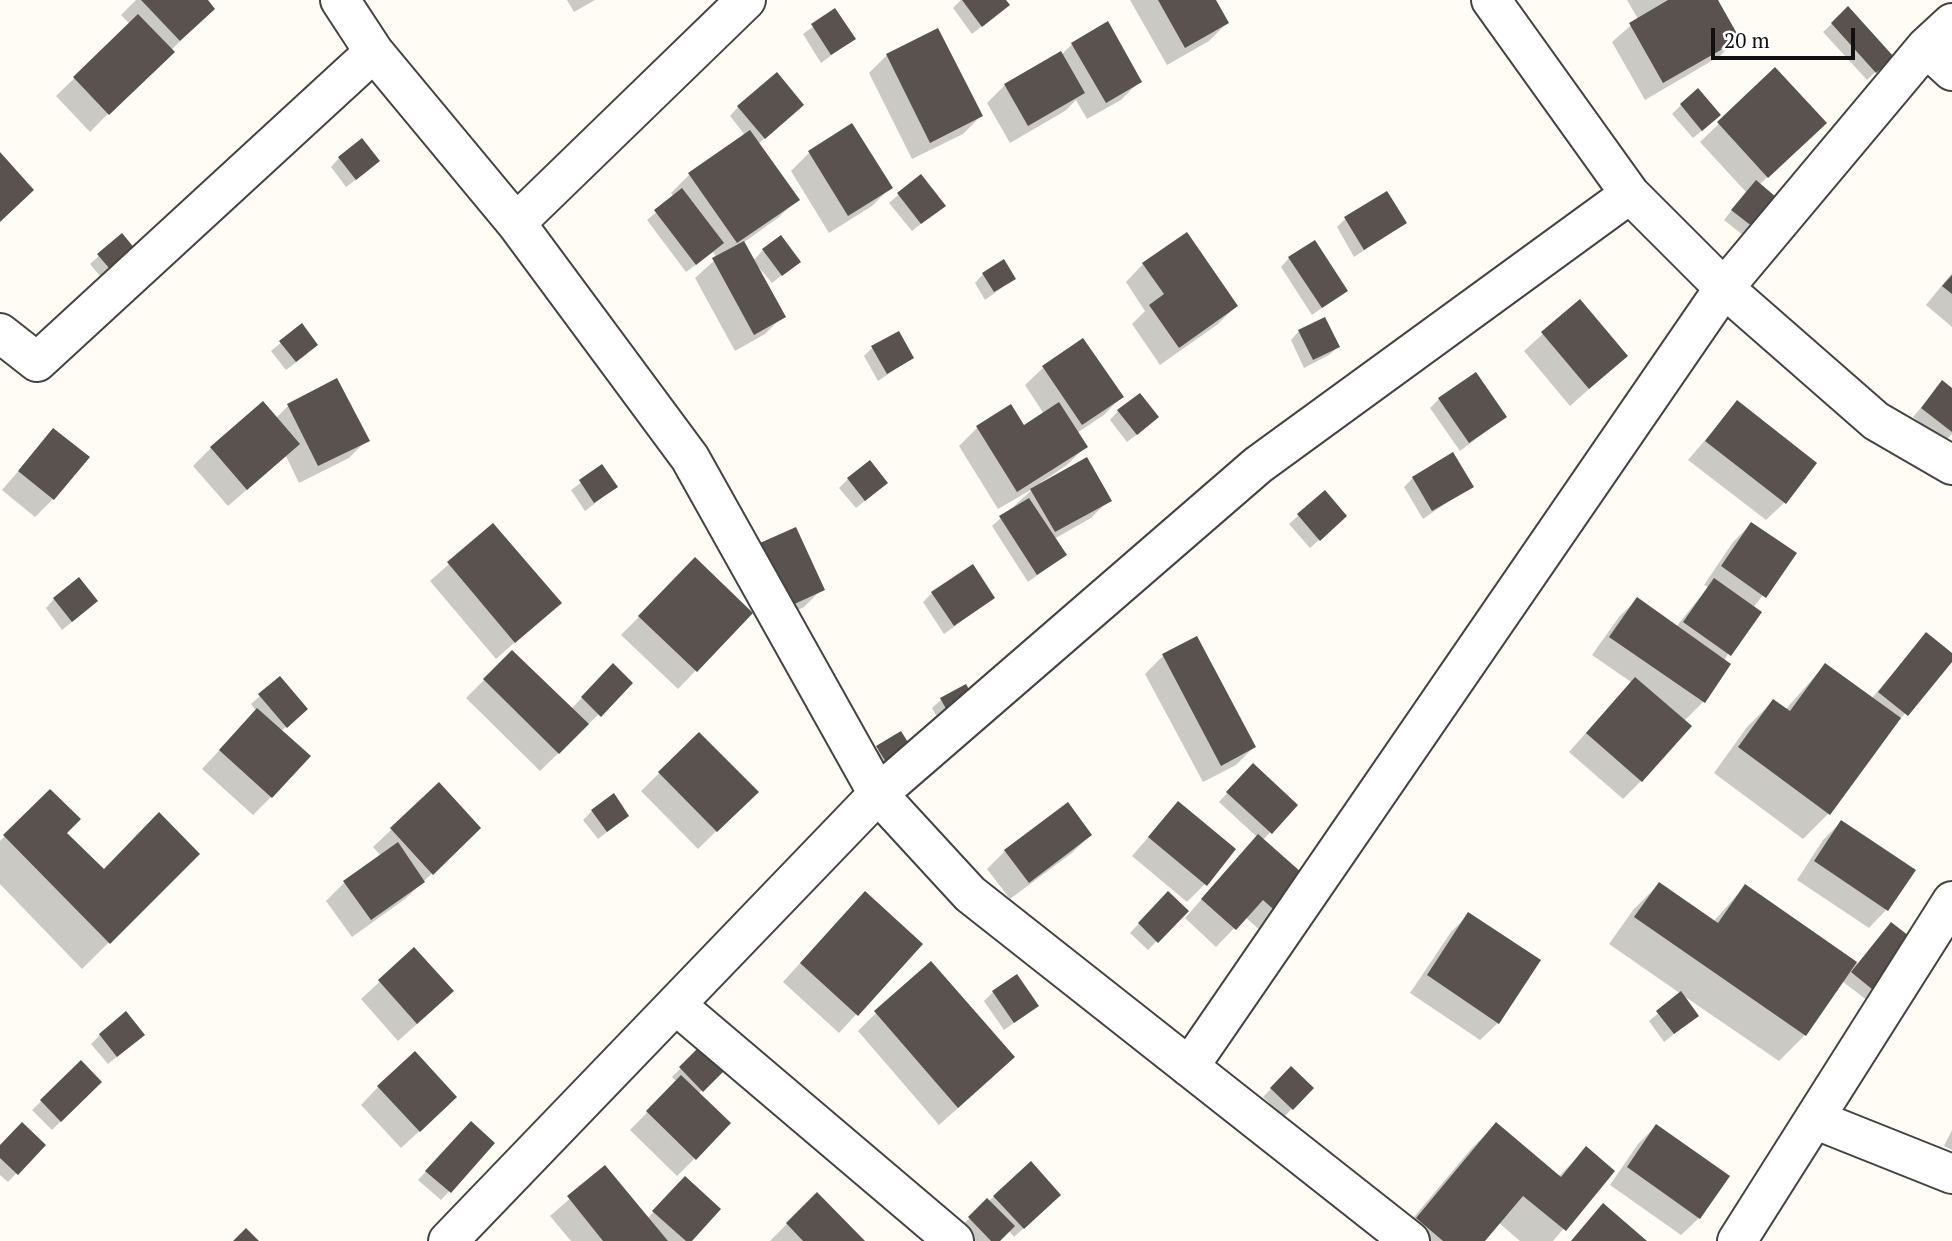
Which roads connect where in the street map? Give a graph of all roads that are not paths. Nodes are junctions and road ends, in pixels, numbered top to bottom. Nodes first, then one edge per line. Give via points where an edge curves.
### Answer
1 (340, 0) edge
2 (746, 0) edge
3 (1492, 0) edge
4 (1943, 47) edge
5 (374, 52) junction
6 (1630, 194) junction
7 (516, 223) junction
8 (1724, 288) junction
9 (0, 333) edge
10 (1952, 465) edge
11 (878, 794) junction
12 (1952, 901) edge
13 (676, 1004) junction
14 (1189, 1067) junction
15 (1814, 1119) junction
16 (1952, 1174) edge
17 (939, 1237) edge
18 (448, 1241) edge
19 (1410, 1241) edge
20 (1737, 1241) edge

1 - 5 street
2 - 7 street
3 - 6 street
4 - 8 street
5 - 7 street
5 - 9 street via 37,362
6 - 8 street
6 - 11 street via 1258,465
7 - 11 street via 690,457
8 - 10 street via 1876,421
8 - 14 street
11 - 13 street
11 - 14 street via 970,894
12 - 15 street
13 - 17 street
13 - 18 street
14 - 19 street
15 - 16 street
15 - 20 street

